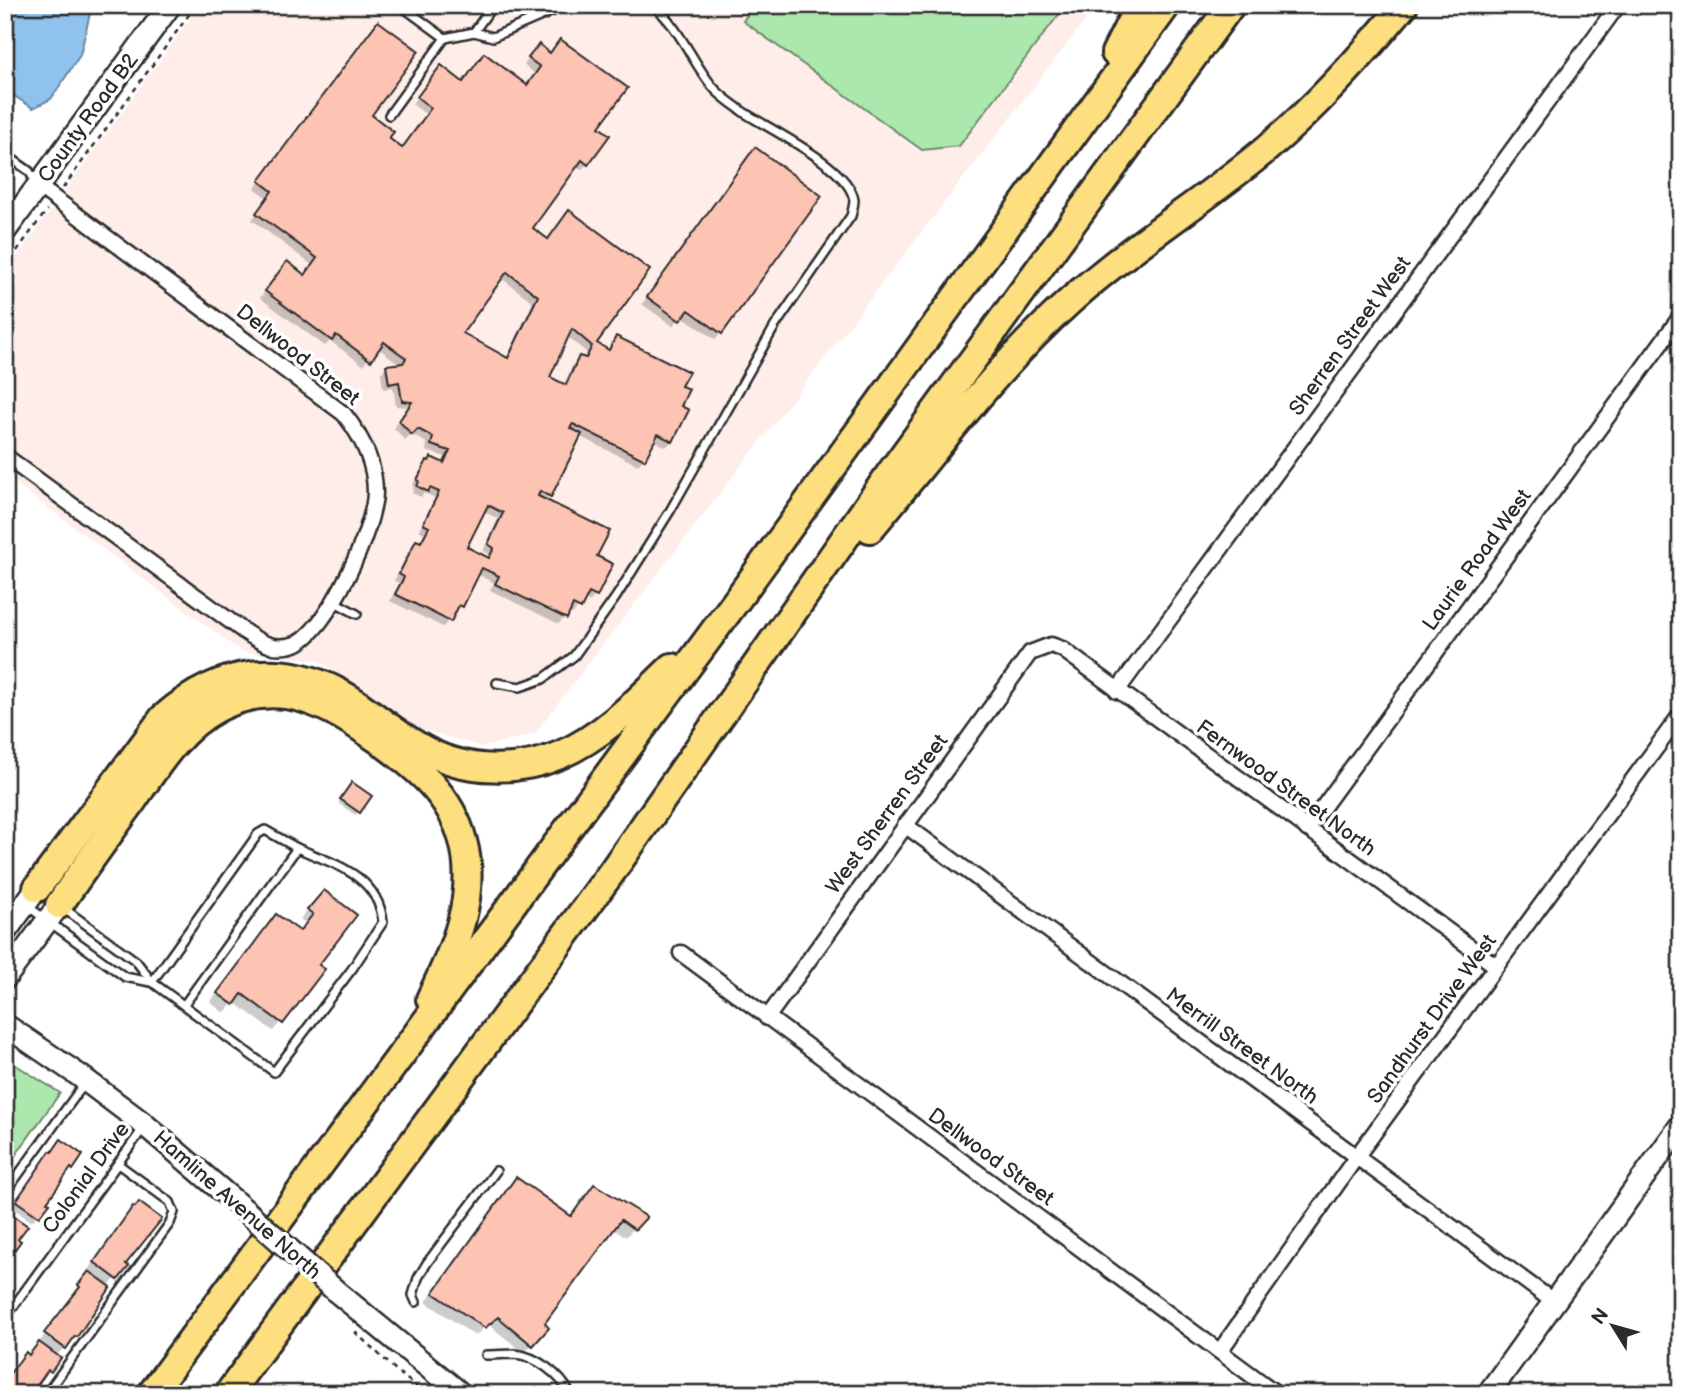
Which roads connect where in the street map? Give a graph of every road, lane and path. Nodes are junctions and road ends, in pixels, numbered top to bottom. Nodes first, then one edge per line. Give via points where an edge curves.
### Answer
1 (170, 5) edge
2 (196, 5) edge
3 (400, 5) edge
4 (493, 5) edge
5 (567, 5) edge
6 (652, 5) edge
7 (1139, 5) edge
8 (1167, 5) edge
9 (1231, 5) edge
10 (1404, 5) edge
11 (1618, 5) edge
12 (474, 32) junction
13 (445, 38) junction
14 (389, 116) dead end
15 (5, 154) edge
16 (1046, 172) junction
17 (46, 193) junction
18 (5, 231) edge
19 (5, 267) edge
20 (1681, 316) edge
21 (8, 464) edge
22 (738, 597) junction
23 (333, 601) junction
24 (357, 614) dead end
25 (1051, 645) joint
26 (769, 647) junction
27 (497, 683) dead end
28 (1117, 691) junction
29 (1681, 714) edge
30 (905, 825) junction
31 (1307, 829) junction
32 (297, 848) junction
33 (32, 896) junction
34 (53, 912) junction
35 (5, 932) edge
36 (681, 953) dead end
37 (1496, 967) junction
38 (5, 978) edge
39 (152, 982) junction
40 (184, 1005) junction
41 (767, 1018) junction
42 (5, 1026) edge
43 (86, 1080) junction
44 (381, 1085) junction
45 (145, 1125) junction
46 (1681, 1125) edge
47 (1357, 1156) junction
48 (118, 1164) junction
49 (496, 1171) dead end
50 (5, 1193) edge
51 (416, 1302) dead end
52 (1554, 1302) junction
53 (5, 1318) edge
54 (354, 1331) dead end
55 (1220, 1351) junction
56 (486, 1355) dead end
57 (46, 1394) edge
58 (151, 1394) edge
59 (228, 1394) edge
60 (426, 1394) edge
61 (461, 1394) edge
62 (570, 1394) edge
63 (1277, 1394) edge
64 (1488, 1394) edge

1 - 17 street, County Road B2
2 - 17 path
3 - 13 lane
4 - 12 lane
5 - 12 lane via 493,37
6 - 27 lane via 713,89 829,166 854,200 851,216 775,326 670,511 575,656 543,679 520,687
7 - 16 highway
8 - 16 highway
9 - 26 highway
10 - 26 highway via 1302,118 1118,261 1034,336
11 - 28 street, Sherren Street West
12 - 13 lane
13 - 14 lane
15 - 17 lane via 29,171
16 - 22 highway
17 - 18 street, County Road B2
17 - 19 path
17 - 23 street, Dellwood Street via 344,414 359,433 372,462 373,517
20 - 31 street, Laurie Road West
21 - 23 street, Dellwood Street via 261,643 282,647 302,640 321,622
22 - 33 highway via 634,704 600,732 559,756 515,767 469,765 426,751 316,681 265,673 220,681 163,718
22 - 44 highway
23 - 24 lane
25 - 28 street, Fernwood Street North
25 - 30 street, West Sherren Street via 1030,653
26 - 59 highway via 611,873
28 - 31 street, Fernwood Street North
29 - 37 street, Sandhurst Drive West
30 - 41 street, West Sherren Street
30 - 47 street, Merrill Street North
31 - 37 street, Fernwood Street North
32 - 39 lane via 265,830 258,834
32 - 40 lane
32 - 40 lane via 352,873 370,888 381,906 383,922 352,968 274,1072
33 - 34 lane
33 - 34 lane
33 - 35 street
34 - 38 street
34 - 39 lane via 135,961
34 - 39 lane via 125,977
34 - 44 highway via 171,747 201,718 237,701 276,695 315,702 341,714 432,782 456,821 468,871 463,916 447,962
36 - 41 street, Dellwood Street
37 - 47 street, Sandhurst Drive West
39 - 40 lane
41 - 55 street, Dellwood Street
42 - 43 street, Hamline Avenue North
43 - 45 street, Hamline Avenue North
43 - 50 lane
44 - 58 highway
45 - 48 lane, Colonial Drive
45 - 61 street, Hamline Avenue North, bridge
46 - 52 street
47 - 52 street, Merrill Street North
47 - 55 street, Sandhurst Drive West
48 - 53 lane, Colonial Drive
48 - 57 lane via 170,1202 174,1212
49 - 51 lane via 426,1263 413,1296
52 - 64 street
54 - 60 path
55 - 63 street, Dellwood Street
56 - 62 lane via 518,1354 537,1362 557,1376

